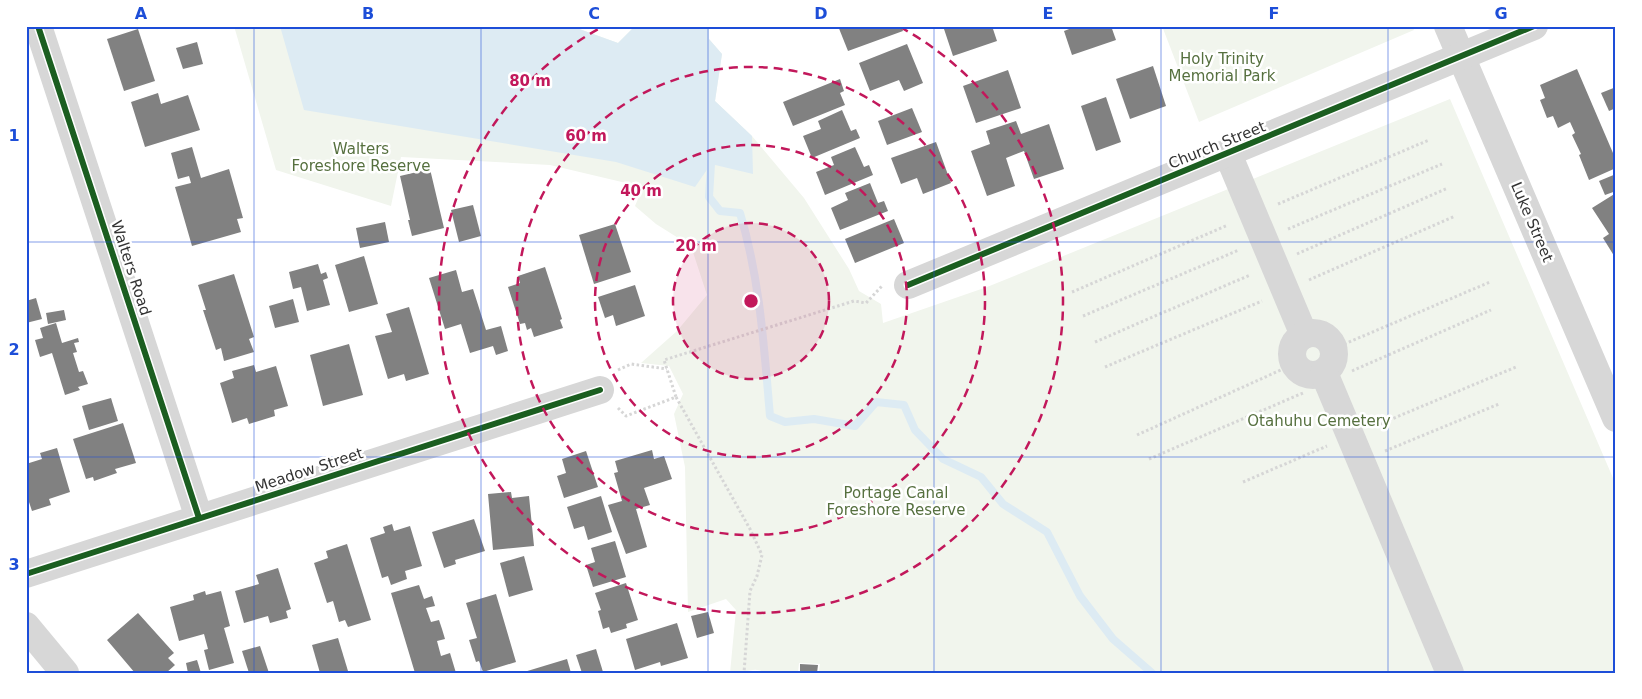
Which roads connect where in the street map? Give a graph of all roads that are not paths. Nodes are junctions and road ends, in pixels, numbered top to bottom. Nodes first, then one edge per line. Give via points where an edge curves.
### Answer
1 (38, 26) edge
2 (1448, 26) edge
3 (1534, 26) edge
4 (1461, 58) junction
5 (1228, 154) junction
6 (908, 285) dead end
7 (1304, 335) junction
8 (1324, 373) junction
9 (600, 390) road end
10 (1616, 418) edge
11 (199, 518) junction
12 (26, 574) edge
13 (26, 626) edge
14 (65, 673) edge
15 (1450, 673) edge

1 - 11 street, Walters Road
2 - 4 street, Luke Street
3 - 4 street, Church Street
4 - 5 street, Church Street
4 - 10 street, Luke Street
5 - 6 street, Church Street
5 - 7 street
7 - 8 street via 1325,336 1331,342 1333,362
7 - 8 street via 1294,344 1294,364 1304,374 1317,376
8 - 15 street
9 - 11 street, Meadow Street
11 - 12 street, Meadow Street
13 - 14 street

